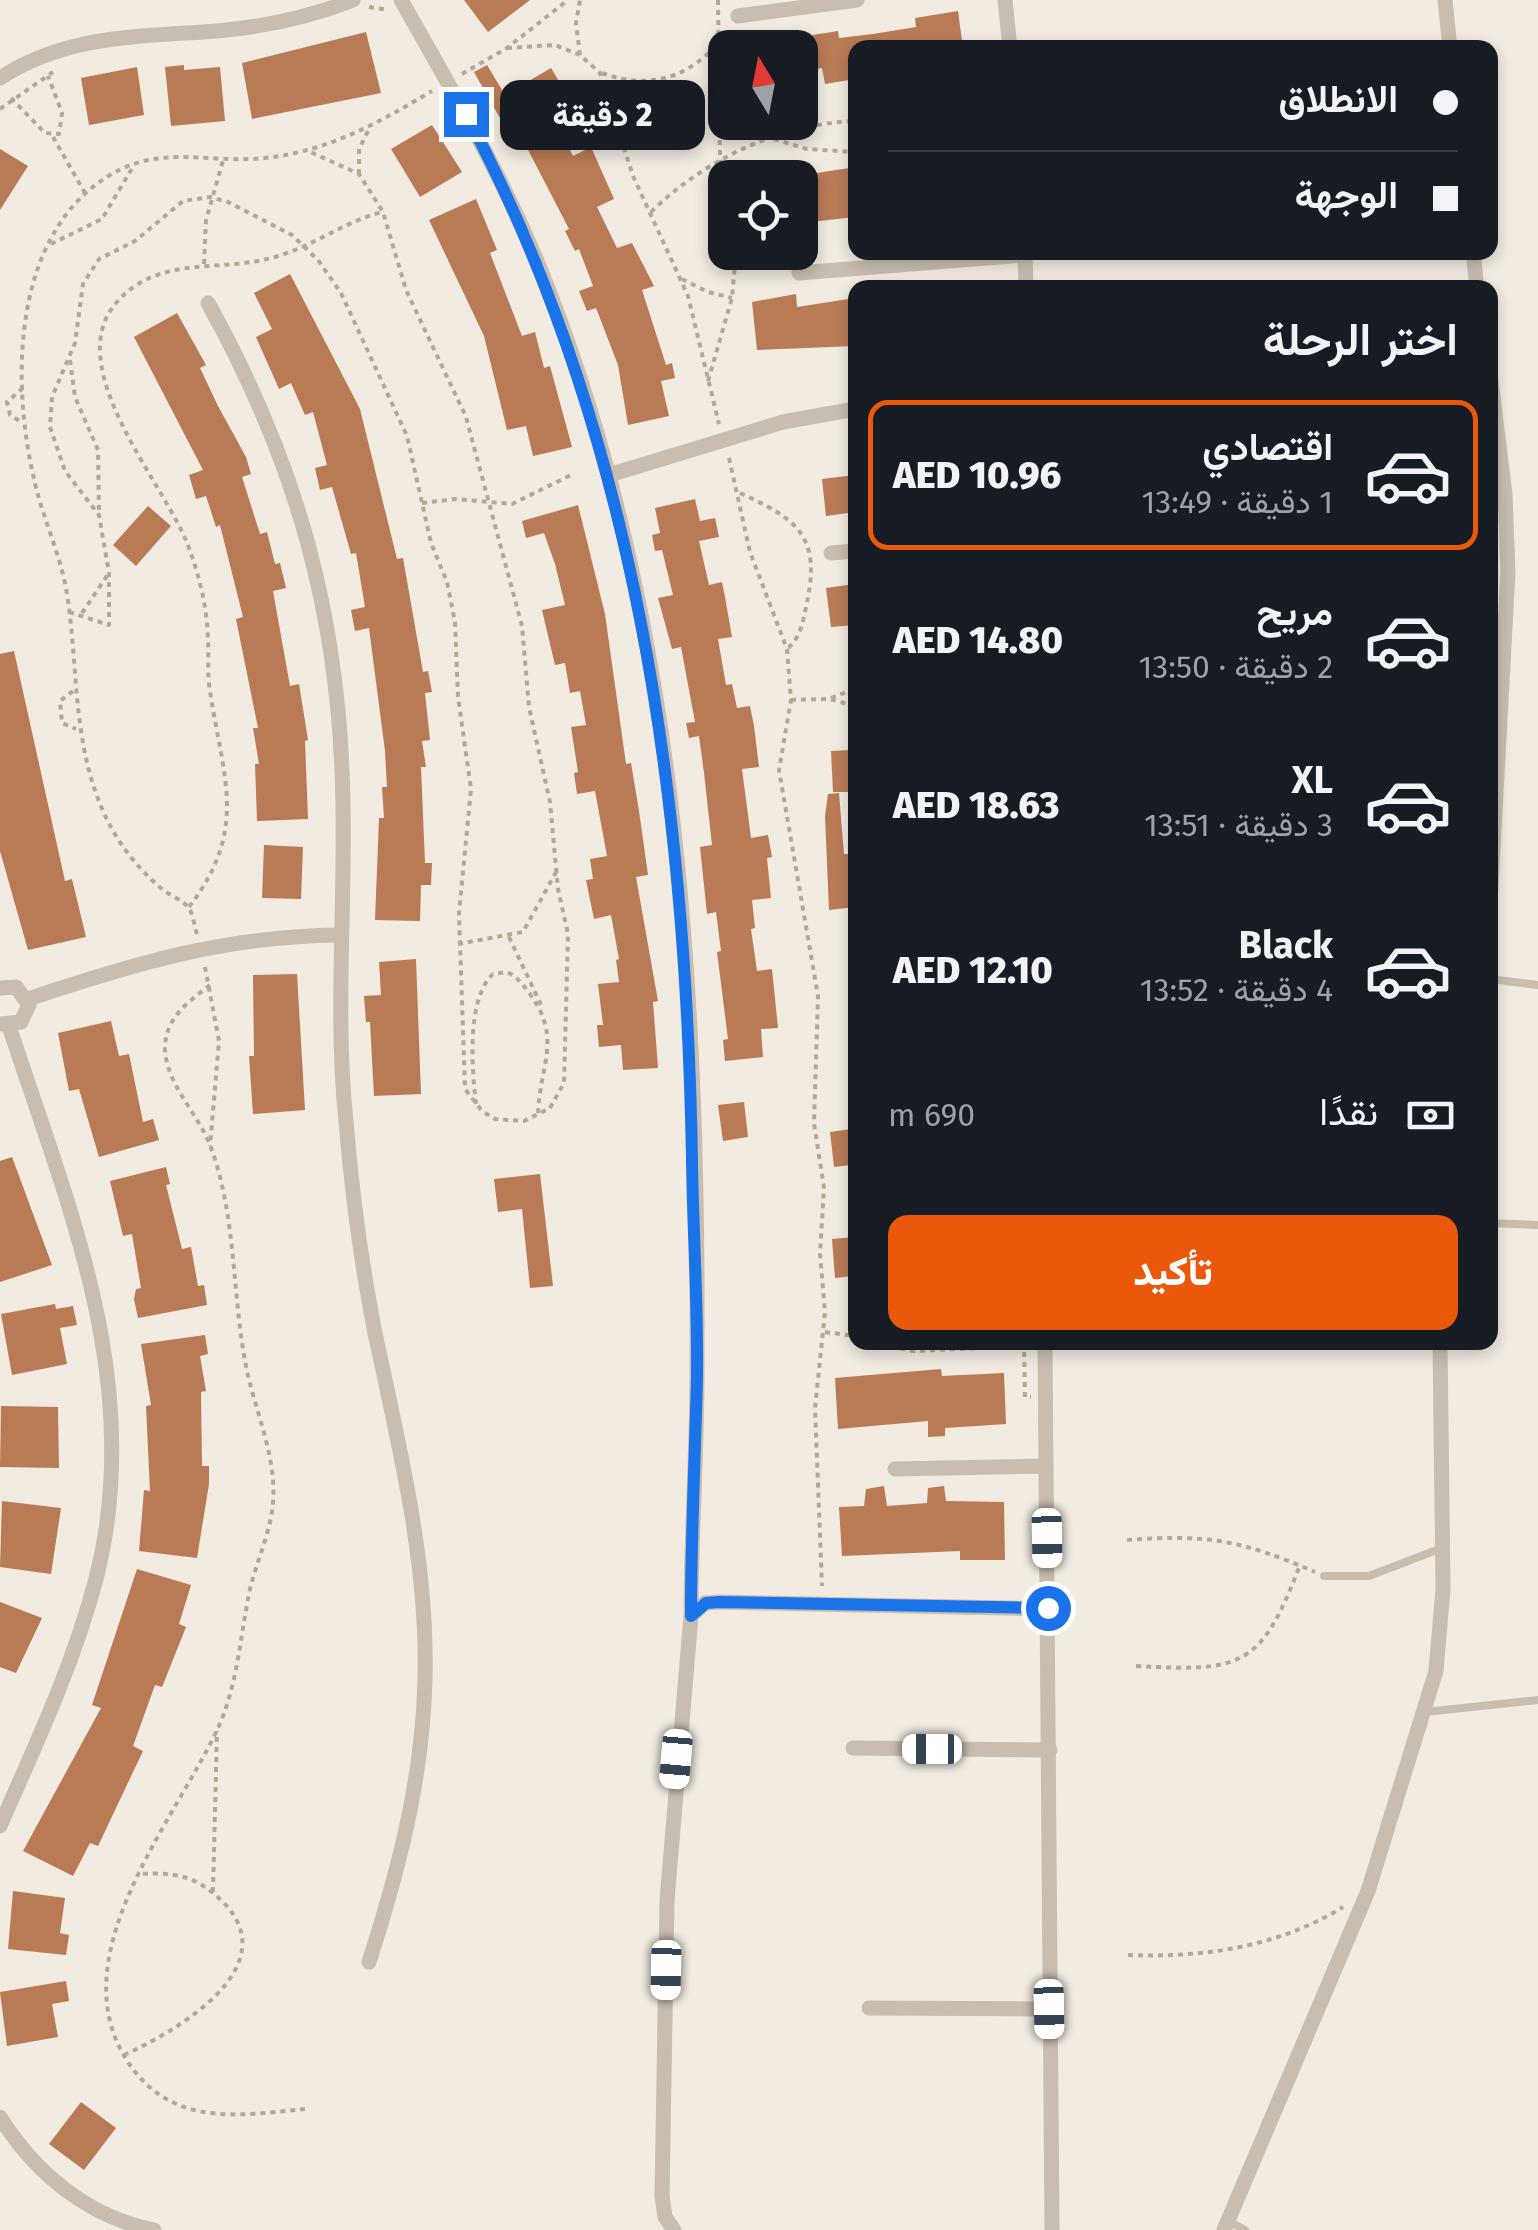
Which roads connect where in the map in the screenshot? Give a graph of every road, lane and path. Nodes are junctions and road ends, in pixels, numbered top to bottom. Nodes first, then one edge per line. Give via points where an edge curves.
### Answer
1 (353, 0) edge
2 (401, 0) edge
3 (568, 0) edge
4 (580, 0) edge
5 (718, 0) edge
6 (857, 0) edge
7 (1005, 0) edge
8 (1446, 0) edge
9 (738, 16) dead end
10 (718, 30) edge
11 (1009, 40) edge
12 (1449, 40) edge
13 (507, 48) junction
14 (708, 55) edge
15 (580, 56) junction
16 (600, 73) junction
17 (48, 75) dead end
18 (0, 78) edge
19 (448, 82) junction
20 (12, 98) dead end
21 (848, 123) edge
22 (371, 127) junction
23 (818, 129) edge
24 (53, 137) junction
25 (720, 140) edge
26 (771, 140) edge
27 (777, 140) edge
28 (306, 150) junction
29 (848, 152) edge
30 (224, 158) junction
31 (720, 158) junction
32 (134, 164) junction
33 (360, 174) junction
34 (85, 193) junction
35 (210, 198) junction
36 (383, 212) junction
37 (651, 212) junction
38 (304, 245) junction
39 (47, 246) junction
40 (954, 260) edge
41 (204, 264) junction
42 (734, 270) edge
43 (799, 273) dead end
44 (682, 279) junction
45 (732, 298) junction
46 (208, 302) dead end
47 (70, 357) junction
48 (708, 381) junction
49 (22, 388) junction
50 (848, 411) edge
51 (24, 423) junction
52 (1498, 438) edge
53 (724, 440) junction
54 (572, 474) dead end
55 (609, 475) junction
56 (740, 493) junction
57 (422, 503) junction
58 (489, 503) junction
59 (98, 515) junction
60 (848, 552) edge
61 (831, 553) dead end
62 (110, 573) junction
63 (69, 612) junction
64 (82, 613) junction
65 (787, 649) junction
66 (73, 692) junction
67 (848, 692) edge
68 (830, 698) junction
69 (790, 700) junction
70 (848, 704) edge
71 (78, 730) junction
72 (1498, 756) edge
73 (556, 871) junction
74 (189, 906) junction
75 (341, 935) junction
76 (509, 937) junction
77 (458, 944) junction
78 (200, 946) junction
79 (1498, 980) edge
80 (210, 985) junction
81 (1538, 985) edge
82 (0, 988) edge
83 (28, 999) junction
84 (544, 1012) junction
85 (4, 1025) edge
86 (476, 1106) junction
87 (538, 1116) junction
88 (210, 1146) junction
89 (1498, 1223) edge
90 (1538, 1225) edge
91 (824, 1332) junction
92 (848, 1333) edge
93 (905, 1350) edge
94 (934, 1350) edge
95 (1045, 1350) edge
96 (1440, 1350) edge
97 (1046, 1466) junction
98 (895, 1469) dead end
99 (1128, 1540) dead end
100 (1442, 1548) junction
101 (1300, 1565) junction
102 (1324, 1576) joint
103 (822, 1604) junction
104 (1048, 1608) junction
105 (691, 1616) junction
106 (1136, 1666) dead end
107 (1538, 1700) edge
108 (1425, 1712) junction
109 (217, 1729) junction
110 (853, 1748) dead end
111 (1050, 1750) junction
112 (0, 1826) edge
113 (139, 1874) junction
114 (213, 1892) junction
115 (1368, 1892) junction
116 (1128, 1955) dead end
117 (369, 1962) dead end
118 (870, 2008) dead end
119 (1049, 2009) junction
120 (124, 2055) junction
121 (305, 2109) dead end
122 (0, 2117) edge
123 (1226, 2225) edge
124 (154, 2230) edge
125 (674, 2230) edge
126 (1052, 2230) edge
127 (1245, 2230) edge

1 - 18 street via 247,27 100,38 41,56
2 - 19 street
3 - 13 path
4 - 15 path
5 - 10 path
6 - 9 street
7 - 11 street
8 - 12 street
13 - 15 path via 542,44
13 - 19 path
14 - 16 path via 664,80 643,83
15 - 16 path
16 - 37 path
17 - 24 path via 62,112
19 - 22 path
19 - 55 street via 536,258
20 - 24 path
21 - 23 path
22 - 28 path
22 - 33 path via 359,149
24 - 34 path
25 - 31 path
26 - 31 path
27 - 29 path
28 - 30 path
28 - 33 path
30 - 32 path via 176,154
30 - 35 path
31 - 37 path
32 - 34 path
32 - 39 path via 102,219
33 - 36 path
34 - 39 path
35 - 38 path via 263,216
35 - 41 path
35 - 47 path via 183,201 136,241 92,266 82,284
36 - 38 path
36 - 58 path via 406,290 466,417
37 - 44 path
38 - 41 path via 258,262
38 - 57 path via 341,293 400,419
39 - 49 path via 30,295
40 - 43 street
41 - 74 path via 134,287 110,310 100,338 112,403 186,541 206,614 209,690 230,801 219,857
42 - 45 path
44 - 45 path
44 - 48 path
45 - 48 path
46 - 75 street via 282,454 316,564 340,735
47 - 59 path via 75,397 98,450
47 - 59 path via 52,397 52,443
48 - 53 path
49 - 51 path
49 - 51 path via 7,402 10,414
50 - 53 street
51 - 63 path
52 - 72 street via 1508,572
53 - 55 street
53 - 56 path
54 - 58 path via 520,502
55 - 105 street via 650,670 684,948 697,1340
56 - 65 path via 750,552
56 - 65 path via 793,521 810,551 808,603 798,637
57 - 58 path
57 - 77 path via 452,603 470,778
58 - 73 path via 522,626
59 - 62 path
60 - 61 street
62 - 64 path
62 - 64 path via 109,625
63 - 64 path
63 - 66 path
65 - 69 path
66 - 71 path
66 - 71 path via 60,701 58,713
67 - 68 path
68 - 69 path
68 - 70 path
69 - 91 path via 778,770 818,996 814,1123 824,1188
71 - 74 path via 112,830 149,878
73 - 76 path via 529,926
73 - 87 path via 568,934 564,1083
74 - 78 path
75 - 78 street
75 - 117 street via 340,1072 353,1196 409,1493 425,1676 406,1838
76 - 77 path
76 - 84 path
77 - 86 path via 462,1071
78 - 80 path
78 - 83 street
79 - 81 lane
80 - 88 path via 220,1066
80 - 88 path via 173,1018 165,1048 173,1078
82 - 83 street via 16,987
83 - 85 street via 26,1018
84 - 86 path via 514,975 500,972 487,979 473,1032
84 - 87 path via 550,1042
85 - 112 street via 84,1249 104,1346 111,1439 96,1577 57,1702
86 - 87 path via 509,1122
88 - 109 path via 245,1362 274,1486 238,1666
89 - 90 lane
91 - 92 path
91 - 103 path via 815,1397
93 - 94 path
95 - 97 street
96 - 100 street
97 - 98 street
97 - 104 street
99 - 101 path via 1197,1535
100 - 102 lane via 1369,1576
100 - 108 street via 1442,1630
101 - 102 path
101 - 106 path via 1278,1623 1248,1657 1195,1669
103 - 104 street
103 - 105 street via 712,1602
104 - 111 street
105 - 125 street via 667,1918 662,2196
107 - 108 lane
108 - 115 street
109 - 113 path
109 - 114 path
110 - 111 street
111 - 119 street
113 - 114 path via 181,1874
113 - 120 path via 109,1960 110,2010
114 - 120 path via 241,1929 237,1964 188,2022
115 - 116 path via 1322,1920 1234,1951
115 - 123 street
118 - 119 street
119 - 126 street
120 - 121 path via 154,2092 193,2113
122 - 124 street via 56,2184 113,2218
123 - 127 lane

